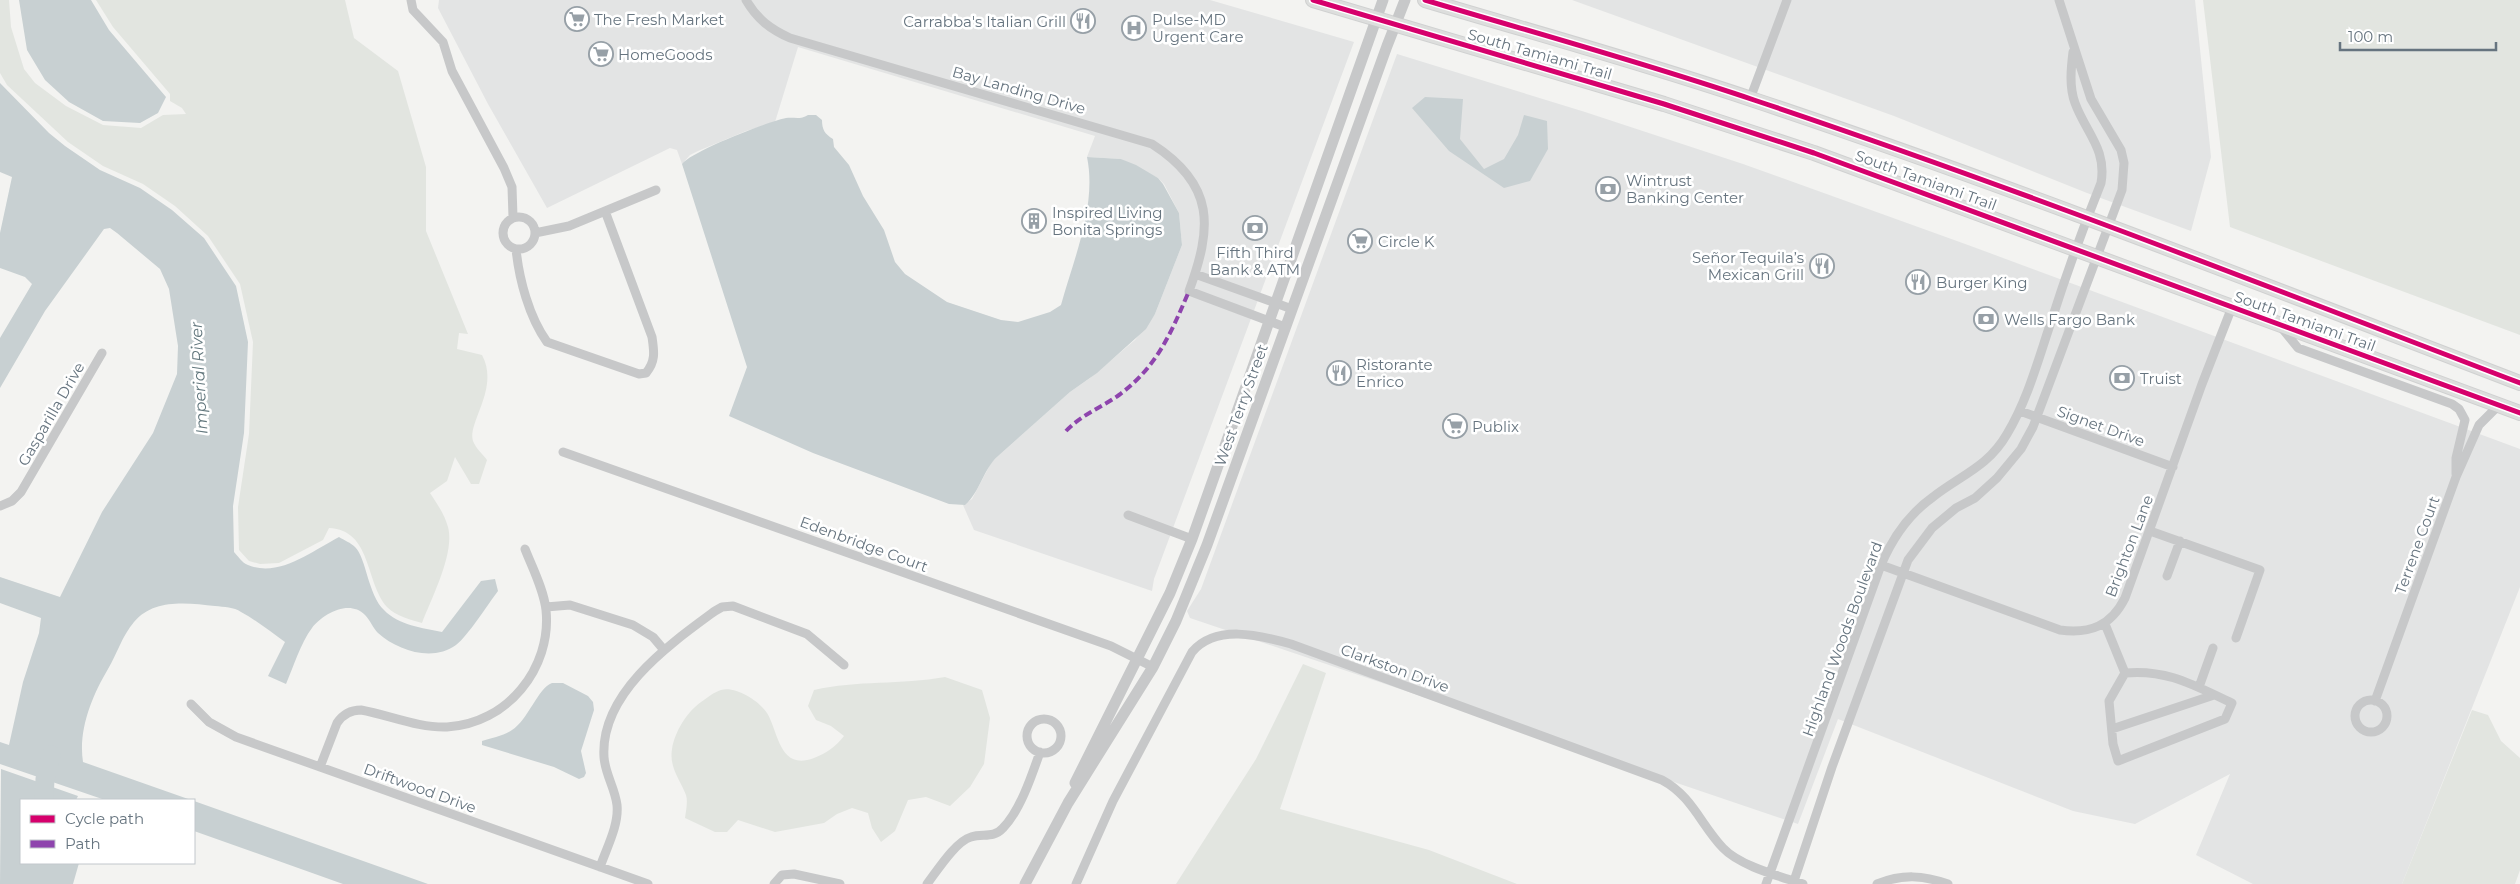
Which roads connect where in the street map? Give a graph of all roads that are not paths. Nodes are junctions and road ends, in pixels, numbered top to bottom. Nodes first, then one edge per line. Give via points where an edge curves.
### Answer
1 (410, 0) edge
2 (746, 0) edge
3 (1313, 0) edge
4 (1383, 0) edge
5 (1406, 0) edge
6 (1425, 0) edge
7 (1787, 0) edge
8 (2059, 0) edge
9 (1376, 19) junction
10 (1396, 24) junction
11 (2073, 49) junction
12 (1750, 99) junction
13 (656, 190) dead end
14 (604, 211) junction
15 (513, 217) junction
16 (2087, 219) junction
17 (2108, 227) junction
18 (535, 233) junction
19 (516, 249) junction
20 (2076, 249) junction
21 (2096, 257) junction
22 (1195, 274) junction
23 (1274, 303) junction
24 (2232, 308) junction
25 (1292, 309) junction
26 (1268, 321) junction
27 (2280, 325) junction
28 (1285, 327) junction
29 (102, 353) dead end
30 (2520, 383) edge
31 (2499, 405) junction
32 (2020, 411) junction
33 (2519, 414) edge
34 (2037, 417) junction
35 (563, 452) dead end
36 (2173, 468) junction
37 (2456, 477) junction
38 (0, 506) edge
39 (1128, 515) dead end
40 (2150, 530) junction
41 (1192, 539) junction
42 (2180, 541) junction
43 (525, 548) dead end
44 (1881, 566) junction
45 (1902, 572) junction
46 (2167, 576) dead end
47 (546, 607) junction
48 (2105, 624) junction
49 (2236, 638) dead end
50 (2213, 648) dead end
51 (664, 650) junction
52 (1137, 660) junction
53 (844, 665) dead end
54 (1153, 667) junction
55 (2125, 673) junction
56 (2199, 687) junction
57 (2214, 695) junction
58 (2376, 701) dead end
59 (191, 704) dead end
60 (2112, 729) junction
61 (1040, 752) dead end
62 (320, 767) junction
63 (1068, 804) junction
64 (600, 867) junction
65 (1770, 872) junction
66 (1796, 883) edge
67 (648, 884) edge
68 (774, 884) edge
69 (840, 884) edge
70 (927, 884) edge
71 (1025, 884) edge
72 (1076, 884) edge
73 (1766, 884) edge
74 (1877, 884) edge
75 (1948, 884) edge

1 - 15 street via 413,10 443,42 452,71 504,168 512,187
2 - 22 street, Bay Landing Drive via 764,23 790,38 1152,144 1185,172 1201,202 1205,235
3 - 9 main road, South Tamiami Trail
4 - 9 street, West Terry Street
5 - 10 street, West Terry Street
6 - 12 main road, South Tamiami Trail
7 - 12 street
8 - 11 street via 2068,22
9 - 10 main road, South Tamiami Trail
9 - 23 street, West Terry Street
10 - 20 main road, South Tamiami Trail via 1741,128
10 - 25 street, West Terry Street
11 - 16 street, Highland Woods Boulevard via 2074,101 2102,159 2101,183
11 - 17 street via 2091,99 2118,144 2124,163 2122,190
12 - 16 main road, South Tamiami Trail
13 - 14 street
14 - 18 street via 569,226
14 - 19 street via 652,337 654,357 646,372 638,374 547,342 522,284
15 - 18 street via 528,219 533,223
15 - 19 street via 505,225 503,234 508,244
16 - 17 main road, South Tamiami Trail
16 - 20 street, Highland Woods Boulevard
17 - 21 street
17 - 30 main road, South Tamiami Trail
18 - 19 street via 529,246
20 - 21 main road, South Tamiami Trail
20 - 32 street, Highland Woods Boulevard
21 - 24 main road, South Tamiami Trail
21 - 34 street
22 - 23 street
22 - 26 street, Bay Landing Drive via 1189,292
23 - 25 street
23 - 26 street, West Terry Street
24 - 27 main road, South Tamiami Trail
24 - 36 street, Brighton Lane
25 - 28 street, West Terry Street
26 - 28 street, Bay Landing Drive
26 - 41 street, West Terry Street
27 - 31 main road, South Tamiami Trail
27 - 37 street via 2298,348 2459,408 2465,420 2456,458
28 - 54 street, West Terry Street via 1207,545
29 - 38 street, Gasparilla Drive via 21,492
31 - 33 main road, South Tamiami Trail
31 - 37 street, Terrene Court via 2479,425
32 - 34 street, Signet Drive
32 - 44 street, Highland Woods Boulevard via 1990,457 1933,496 1908,520
34 - 36 street, Signet Drive
34 - 45 street via 2021,449 1997,478 1932,528 1915,548
35 - 52 street, Edenbridge Court via 1111,646
36 - 40 street, Brighton Lane
37 - 58 street, Terrene Court
39 - 41 street
40 - 42 street
40 - 48 street, Brighton Lane via 2125,598
41 - 52 street, West Terry Street
42 - 46 street
42 - 49 street via 2260,570
43 - 47 street
44 - 45 street
44 - 65 street, Highland Woods Boulevard
45 - 48 street via 2060,630 2083,632
45 - 66 street via 1832,766
47 - 51 street via 570,605 632,625 653,638
47 - 62 street via 546,632 538,662 523,688 506,704 473,722 448,726 361,710 350,711 337,723
48 - 55 street
50 - 56 street
51 - 53 street via 715,611 732,606 807,634
51 - 64 street via 633,682 606,731 605,766 617,814
52 - 54 street, Edenbridge Court
52 - 63 street, West Terry Street via 1078,775
54 - 63 street, West Terry Street
55 - 56 street via 2146,671 2186,680
55 - 60 street via 2109,701
56 - 57 street
57 - 60 street
57 - 60 street via 2232,703 2225,719 2118,761
59 - 62 street, Driftwood Drive via 220,729
61 - 70 street via 1021,799 1004,828 994,835 971,836 960,842
62 - 64 street, Driftwood Drive
63 - 71 street, West Terry Street
64 - 67 street, Driftwood Drive
65 - 66 street, Clarkston Drive
65 - 72 street, Clarkston Drive via 1744,863 1722,847 1685,796 1662,780 1291,644 1236,634 1210,638 1192,652 1113,801
65 - 73 street, Highland Woods Boulevard
68 - 69 street via 782,875 794,874
74 - 75 street via 1907,876

